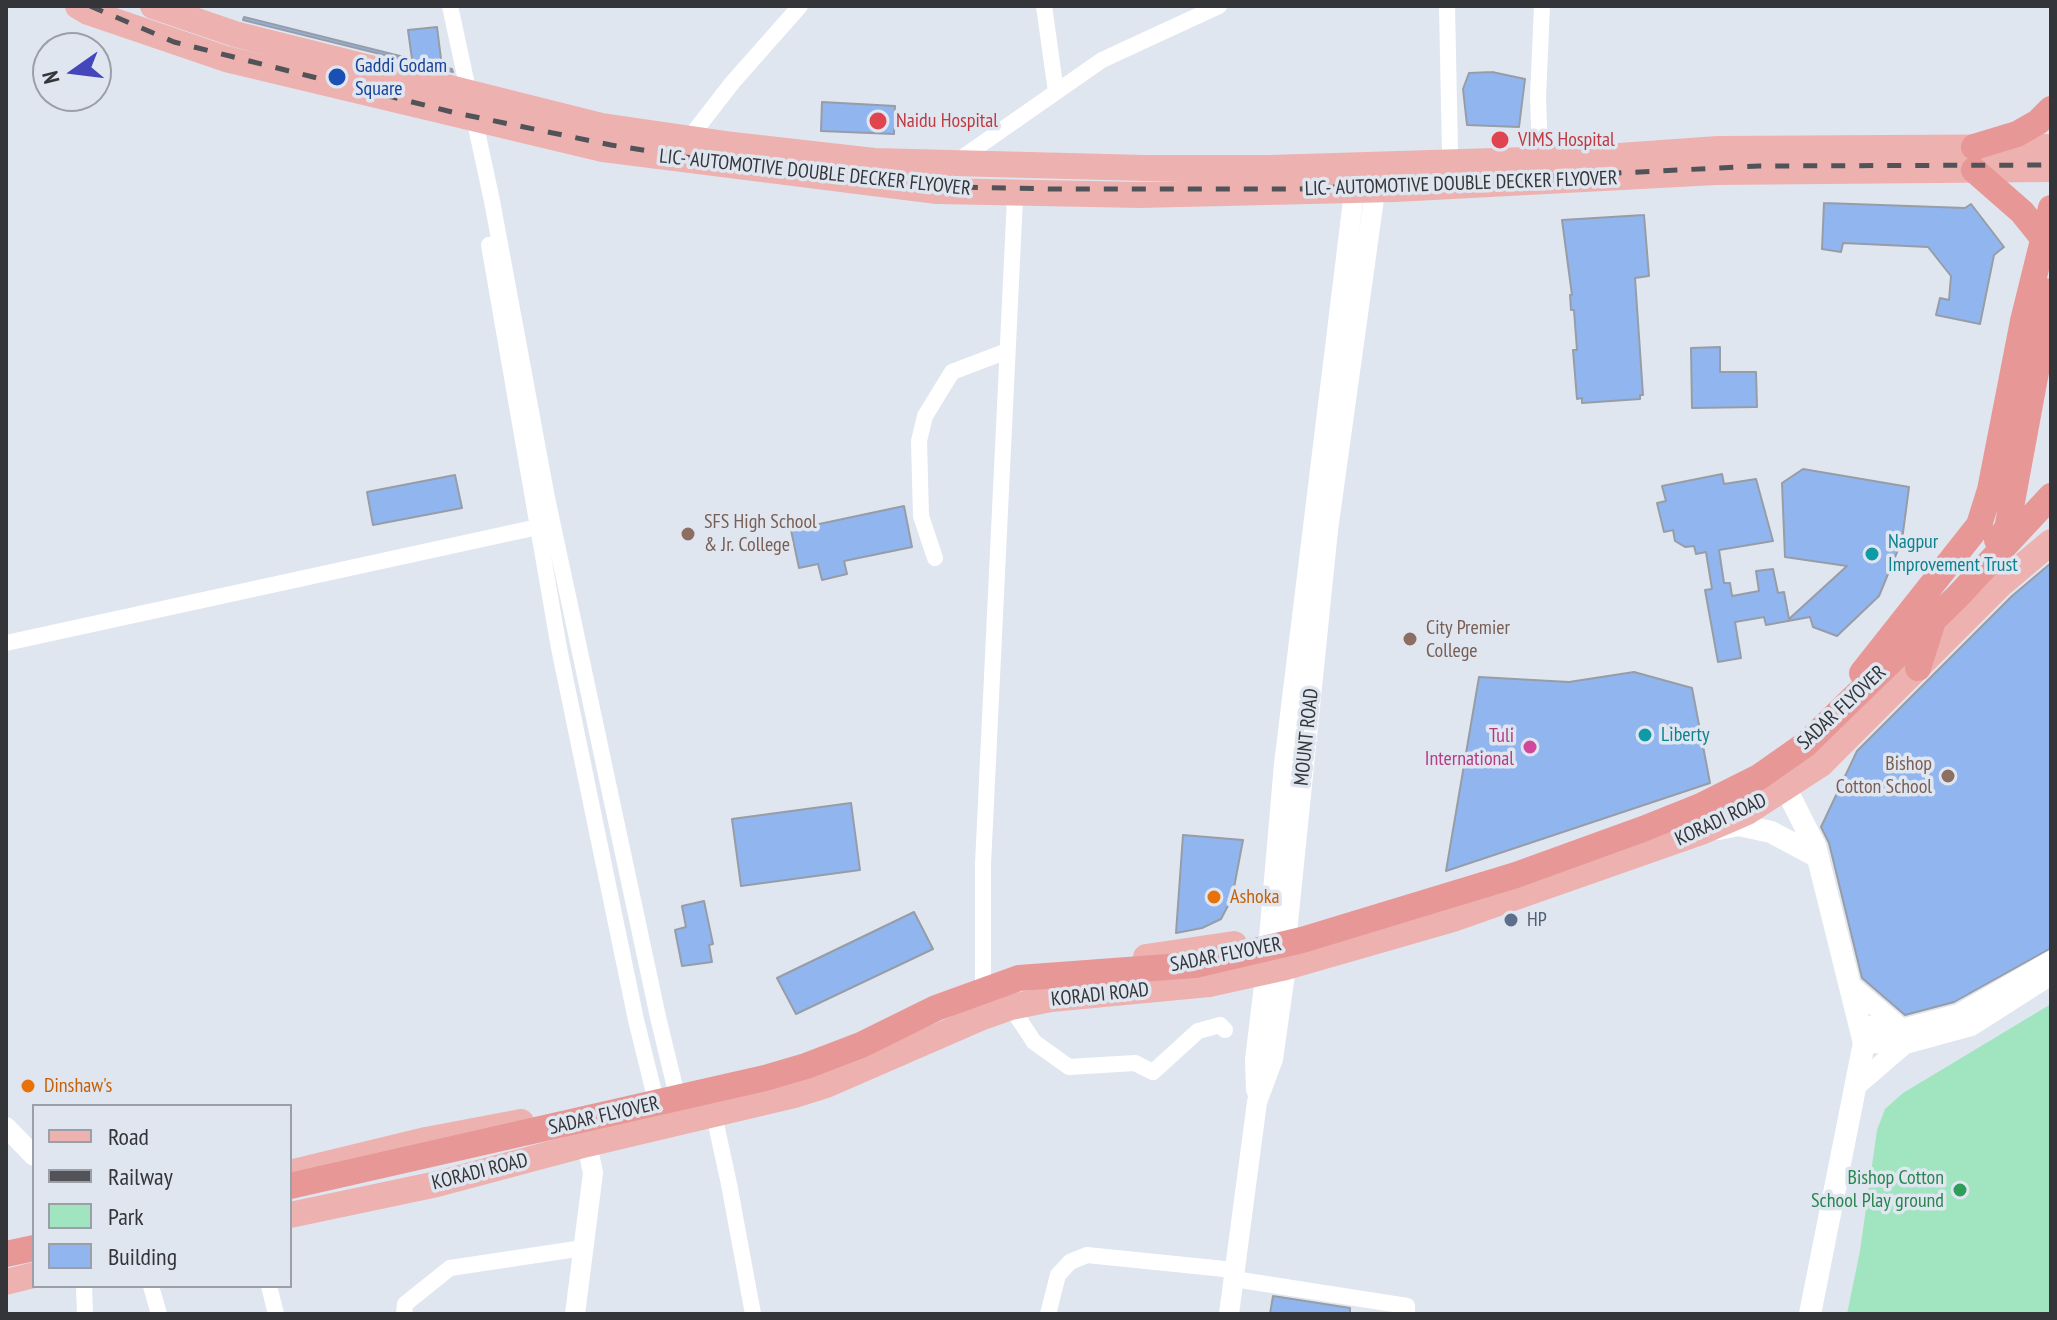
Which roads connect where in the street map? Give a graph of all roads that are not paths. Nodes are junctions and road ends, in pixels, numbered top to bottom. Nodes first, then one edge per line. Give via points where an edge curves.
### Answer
1 (69, 6) edge
2 (78, 6) edge
3 (153, 6) edge
4 (175, 6) edge
5 (450, 6) edge
6 (800, 6) edge
7 (1044, 6) edge
8 (1219, 6) edge
9 (1447, 6) edge
10 (1542, 6) edge
11 (464, 80) junction
12 (1056, 92) junction
13 (2051, 109) edge
14 (472, 124) junction
15 (694, 132) junction
16 (2051, 147) edge
17 (1450, 153) junction
18 (1540, 154) junction
19 (963, 157) junction
20 (1369, 157) junction
21 (1974, 158) junction
22 (1717, 160) junction
23 (681, 165) junction
24 (2051, 169) edge
25 (1364, 196) junction
26 (1015, 198) junction
27 (2051, 208) edge
28 (2043, 238) junction
29 (2051, 291) edge
30 (1007, 351) junction
31 (2002, 490) junction
32 (2051, 496) edge
33 (2051, 518) edge
34 (545, 525) junction
35 (2051, 542) edge
36 (935, 558) dead end
37 (6, 643) edge
38 (1918, 668) junction
39 (1769, 760) junction
40 (1787, 787) junction
41 (1701, 832) junction
42 (1818, 857) junction
43 (1278, 934) junction
44 (2051, 961) edge
45 (1276, 970) junction
46 (2051, 975) edge
47 (983, 980) junction
48 (1849, 984) junction
49 (1011, 1007) junction
50 (1225, 1030) dead end
51 (1862, 1034) junction
52 (1904, 1037) junction
53 (1855, 1087) junction
54 (664, 1090) junction
55 (714, 1115) junction
56 (672, 1124) junction
57 (6, 1127) edge
58 (587, 1144) junction
59 (32, 1154) edge
60 (292, 1173) edge
61 (292, 1186) edge
62 (292, 1197) edge
63 (292, 1215) edge
64 (32, 1237) edge
65 (6, 1244) edge
66 (32, 1248) edge
67 (583, 1248) junction
68 (6, 1254) edge
69 (32, 1260) edge
70 (6, 1266) edge
71 (1234, 1274) junction
72 (32, 1276) edge
73 (6, 1282) edge
74 (84, 1288) edge
75 (152, 1288) edge
76 (270, 1288) edge
77 (85, 1314) edge
78 (159, 1314) edge
79 (276, 1314) edge
80 (404, 1314) edge
81 (575, 1314) edge
82 (753, 1314) edge
83 (1048, 1314) edge
84 (1229, 1314) edge
85 (1407, 1314) edge
86 (1810, 1314) edge

1 - 14 main road via 89,19 227,65
2 - 22 main road, LIC- AUTOMOTIVE DOUBLE DECKER FLYOVER via 226,59 603,149 937,191 1140,195 1411,188
3 - 22 main road, LIC- AUTOMOTIVE DOUBLE DECKER FLYOVER via 235,34 602,126 874,161 1270,168 1591,158
4 - 11 main road via 232,26
5 - 11 street
6 - 15 street
7 - 12 street
8 - 12 street via 1102,60
9 - 17 street
10 - 18 street
11 - 14 street
11 - 15 main road via 600,121
12 - 19 street
13 - 21 highway
14 - 23 main road via 591,153
14 - 34 street
15 - 19 main road via 870,154
15 - 23 street
16 - 21 main road
17 - 18 main road
17 - 20 main road
18 - 22 main road via 1690,141
19 - 20 main road via 1151,163
20 - 25 street
21 - 22 main road
21 - 24 main road
21 - 28 highway
22 - 25 main road via 1691,182
23 - 26 main road via 863,191
25 - 26 main road via 1153,203
25 - 43 street via 1284,764
26 - 30 street
27 - 28 highway
28 - 31 highway via 2023,321
29 - 31 highway
30 - 36 street via 952,372 925,416 919,441 921,516
30 - 47 street via 983,864
31 - 38 highway via 2007,529 1938,607
31 - 39 highway via 1913,611 1833,705
32 - 61 highway, SADAR FLYOVER via 1957,597 1806,744 1759,777 1643,829 1516,875 1302,940 1195,965 1019,978 765,1078
33 - 62 highway, SADAR FLYOVER via 1811,754 1770,784 1669,832 1479,898 1251,964 1025,989 758,1090
34 - 37 street
34 - 54 street via 559,648
35 - 38 main road, KORADI ROAD
38 - 40 main road, KORADI ROAD via 1821,764
39 - 40 main road
39 - 43 main road via 1733,781 1467,881
40 - 41 main road, KORADI ROAD
40 - 42 main road
41 - 42 main road via 1739,825 1771,832
41 - 45 main road, KORADI ROAD via 1453,919
42 - 48 main road
43 - 45 street
43 - 47 main road via 1158,956 1051,964
44 - 52 street via 1959,1014
45 - 49 main road, KORADI ROAD via 1209,984
45 - 71 street via 1273,1059 1257,1102
46 - 52 street via 1971,1026
47 - 54 main road via 814,1053
48 - 51 main road
48 - 52 street
49 - 50 street via 1034,1042 1069,1067 1135,1063 1153,1072 1198,1031 1220,1025
49 - 55 main road, KORADI ROAD via 826,1085
51 - 52 street
51 - 53 main road
52 - 53 street
53 - 86 main road
54 - 56 street
54 - 60 main road
55 - 56 main road, KORADI ROAD
55 - 82 street
56 - 58 main road, KORADI ROAD
57 - 59 street
58 - 63 main road, KORADI ROAD
58 - 67 street via 593,1173
64 - 65 main road
66 - 68 highway
67 - 80 street via 450,1268 405,1304
67 - 81 street
69 - 70 highway
71 - 83 street via 1087,1255 1058,1275
71 - 84 street
71 - 85 street via 1407,1306
72 - 73 main road
74 - 77 street
75 - 78 street
76 - 79 street

